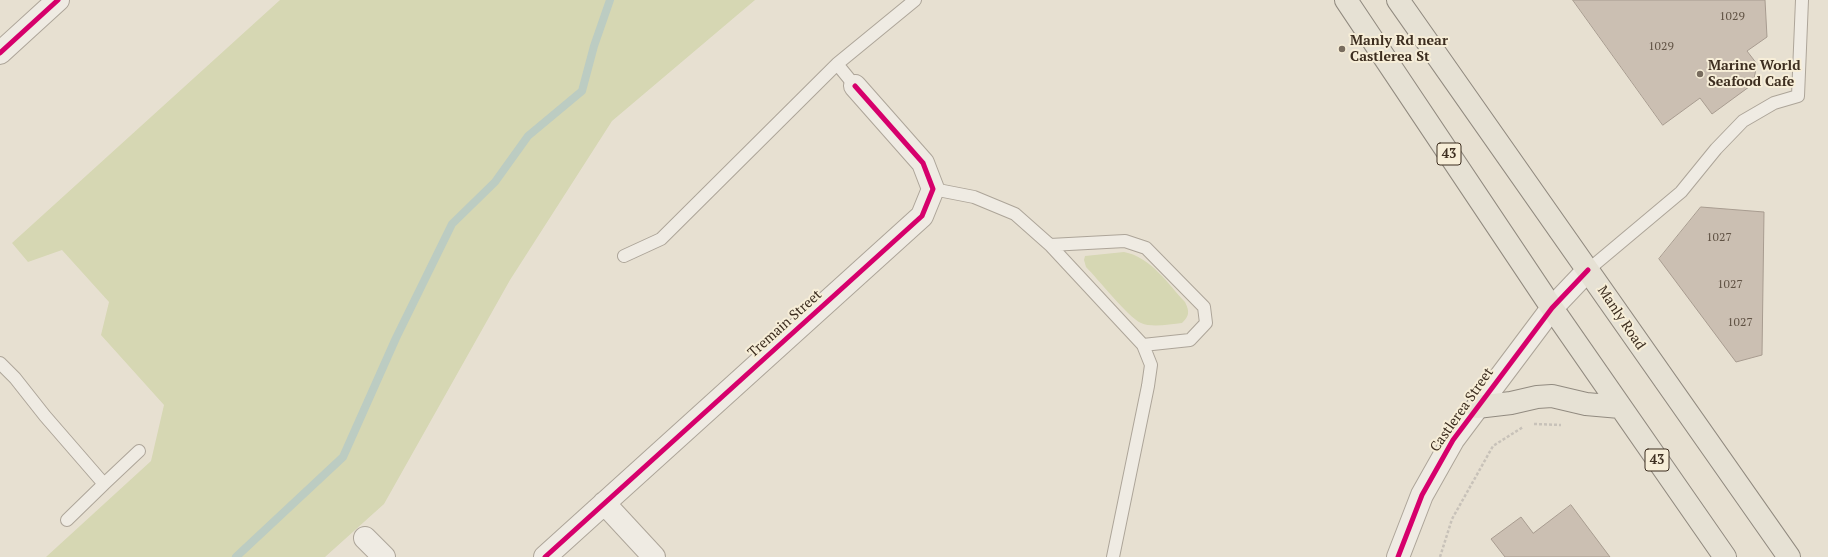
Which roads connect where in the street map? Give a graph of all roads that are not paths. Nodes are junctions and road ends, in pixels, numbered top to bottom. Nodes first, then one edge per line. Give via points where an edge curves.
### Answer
1 (58, 0) edge
2 (915, 0) edge
3 (1346, 0) edge
4 (1398, 0) edge
5 (1802, 0) edge
6 (0, 53) edge
7 (837, 64) junction
8 (855, 86) joint
9 (933, 189) junction
10 (1050, 245) junction
11 (624, 256) dead end
12 (1588, 270) junction
13 (1552, 308) junction
14 (1143, 345) junction
15 (0, 363) edge
16 (1477, 407) junction
17 (1620, 407) junction
18 (139, 451) dead end
19 (104, 484) junction
20 (604, 503) junction
21 (67, 520) dead end
22 (365, 538) dead end
23 (384, 557) edge
24 (545, 557) edge
25 (654, 557) edge
26 (1113, 557) edge
27 (1398, 557) edge
28 (1725, 557) edge
29 (1788, 557) edge

1 - 6 street
2 - 7 lane
3 - 13 main road, 43
4 - 12 main road, Manly Road
5 - 12 lane via 1798,96 1774,103 1743,121 1681,192
7 - 8 lane
7 - 11 lane via 661,239
8 - 9 street via 923,163
9 - 10 lane via 974,197 1015,214
9 - 20 street, Tremain Street via 922,216
10 - 14 lane
10 - 14 lane via 1125,241 1146,248 1204,307 1206,324 1190,340
12 - 13 street, Castlerea Street
12 - 29 main road, Manly Road
13 - 16 street, Castlerea Street
13 - 17 main road, 43
14 - 26 lane via 1150,365 1148,386
15 - 19 lane
16 - 17 main road via 1552,396 1586,404
16 - 27 street, Castlerea Street via 1436,467 1422,495
17 - 28 main road, 43
18 - 19 lane
19 - 21 lane
20 - 24 street, Tremain Street
20 - 25 street
22 - 23 street

